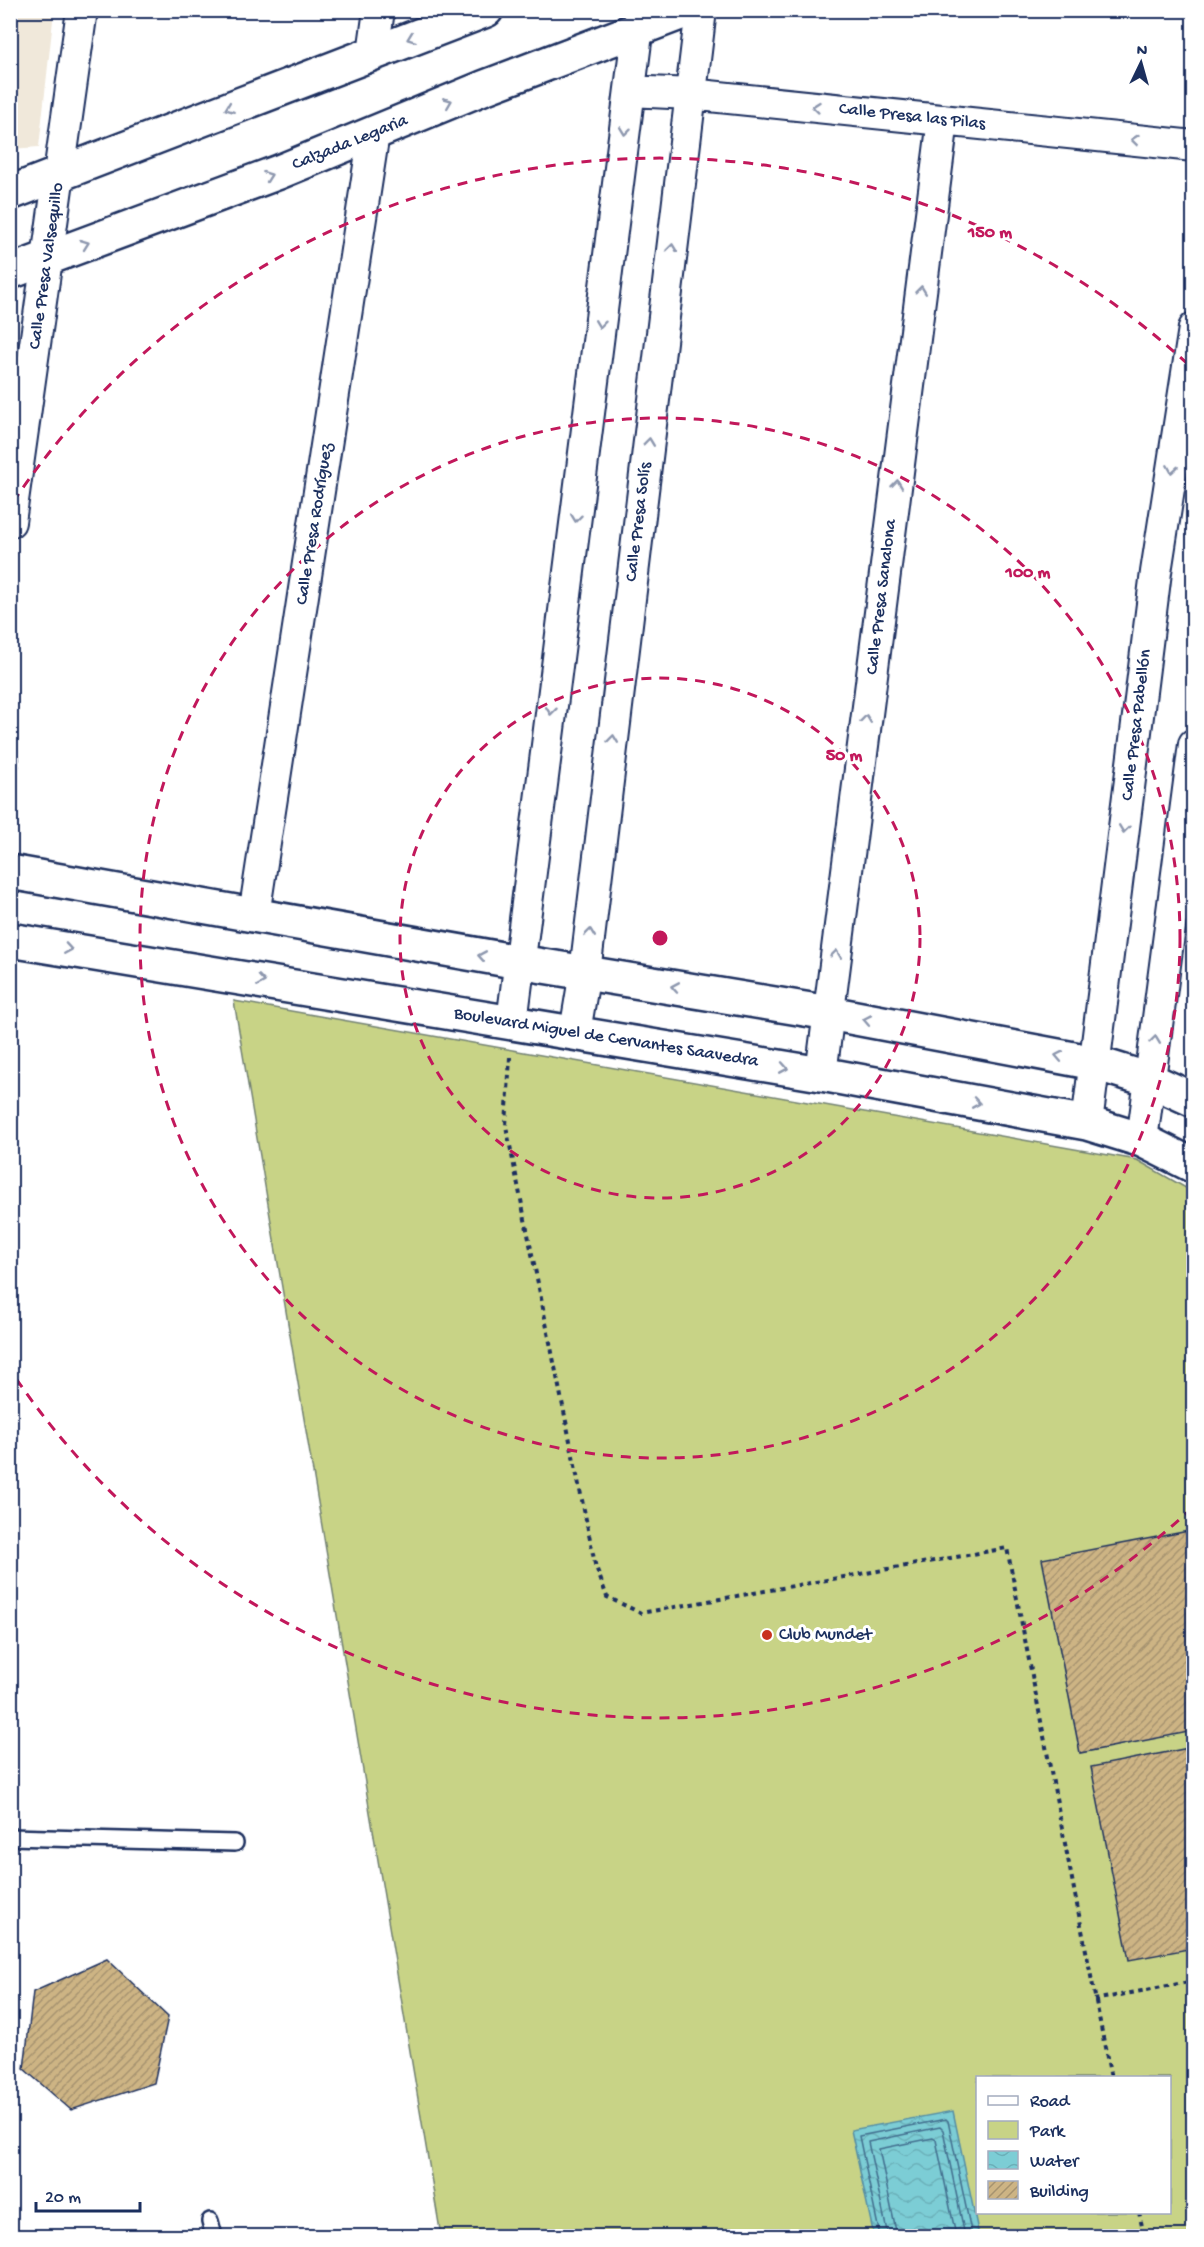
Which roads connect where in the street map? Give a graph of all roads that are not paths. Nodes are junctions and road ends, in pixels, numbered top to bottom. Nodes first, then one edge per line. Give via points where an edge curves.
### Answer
1 (82, 10) edge
2 (379, 10) edge
3 (486, 10) edge
4 (688, 10) edge
5 (701, 10) edge
6 (639, 20) edge
7 (373, 53) junction
8 (630, 91) junction
9 (690, 94) junction
10 (943, 120) junction
11 (374, 133) junction
12 (1194, 146) edge
13 (60, 174) junction
14 (10, 193) edge
15 (48, 257) junction
16 (10, 272) edge
17 (1194, 328) edge
18 (10, 522) edge
19 (1194, 744) edge
20 (10, 872) edge
21 (254, 915) junction
22 (10, 940) edge
23 (519, 962) junction
24 (585, 972) junction
25 (829, 1013) junction
26 (512, 1022) junction
27 (575, 1032) junction
28 (1095, 1063) junction
29 (821, 1074) junction
30 (1150, 1080) junction
31 (1194, 1100) edge
32 (1087, 1123) junction
33 (1142, 1140) junction
34 (1194, 1166) edge
35 (10, 1837) edge
36 (235, 1843) dead end
37 (210, 2221) dead end
38 (214, 2236) edge

1 - 13 street, Calle Presa Valsequillo
2 - 7 street
3 -> 7 main road
4 - 6 main road, Calzada Legaria
5 - 9 street, Calle Presa Solís
6 - 8 street
11 -> 6 main road, Calzada Legaria
7 -> 13 main road
8 - 9 street, Calle Presa las Pilas
8 -> 23 street
10 -> 9 street, Calle Presa las Pilas
24 -> 9 street, Calle Presa Solís
12 -> 10 street, Calle Presa las Pilas
25 -> 10 street, Calle Presa Sanalona
15 -> 11 main road, Calzada Legaria
11 - 21 street, Calle Presa Rodríguez
13 - 14 main road
13 - 15 street, Calle Presa Valsequillo
15 - 16 main road, Calzada Legaria
15 - 18 street, Calle Presa Valsequillo
17 -> 28 street, Calle Presa Pabellón via 1156,572
30 -> 19 street
20 - 21 main road
23 -> 21 main road
22 -> 26 main road, Boulevard Miguel de Cervantes Saavedra
23 - 24 main road
23 - 26 street
25 -> 24 main road
24 - 27 street, Calle Presa Solís
28 -> 25 main road
25 - 29 street, Calle Presa Sanalona
26 - 27 main road, Boulevard Miguel de Cervantes Saavedra
27 -> 29 main road, Boulevard Miguel de Cervantes Saavedra
28 - 30 main road
28 - 32 street, Calle Presa Pabellón
29 -> 32 main road, Boulevard Miguel de Cervantes Saavedra
30 - 31 main road
30 - 33 street
32 - 33 main road, Boulevard Miguel de Cervantes Saavedra
33 - 34 main road, Boulevard Miguel de Cervantes Saavedra
35 - 36 lane
37 - 38 lane

